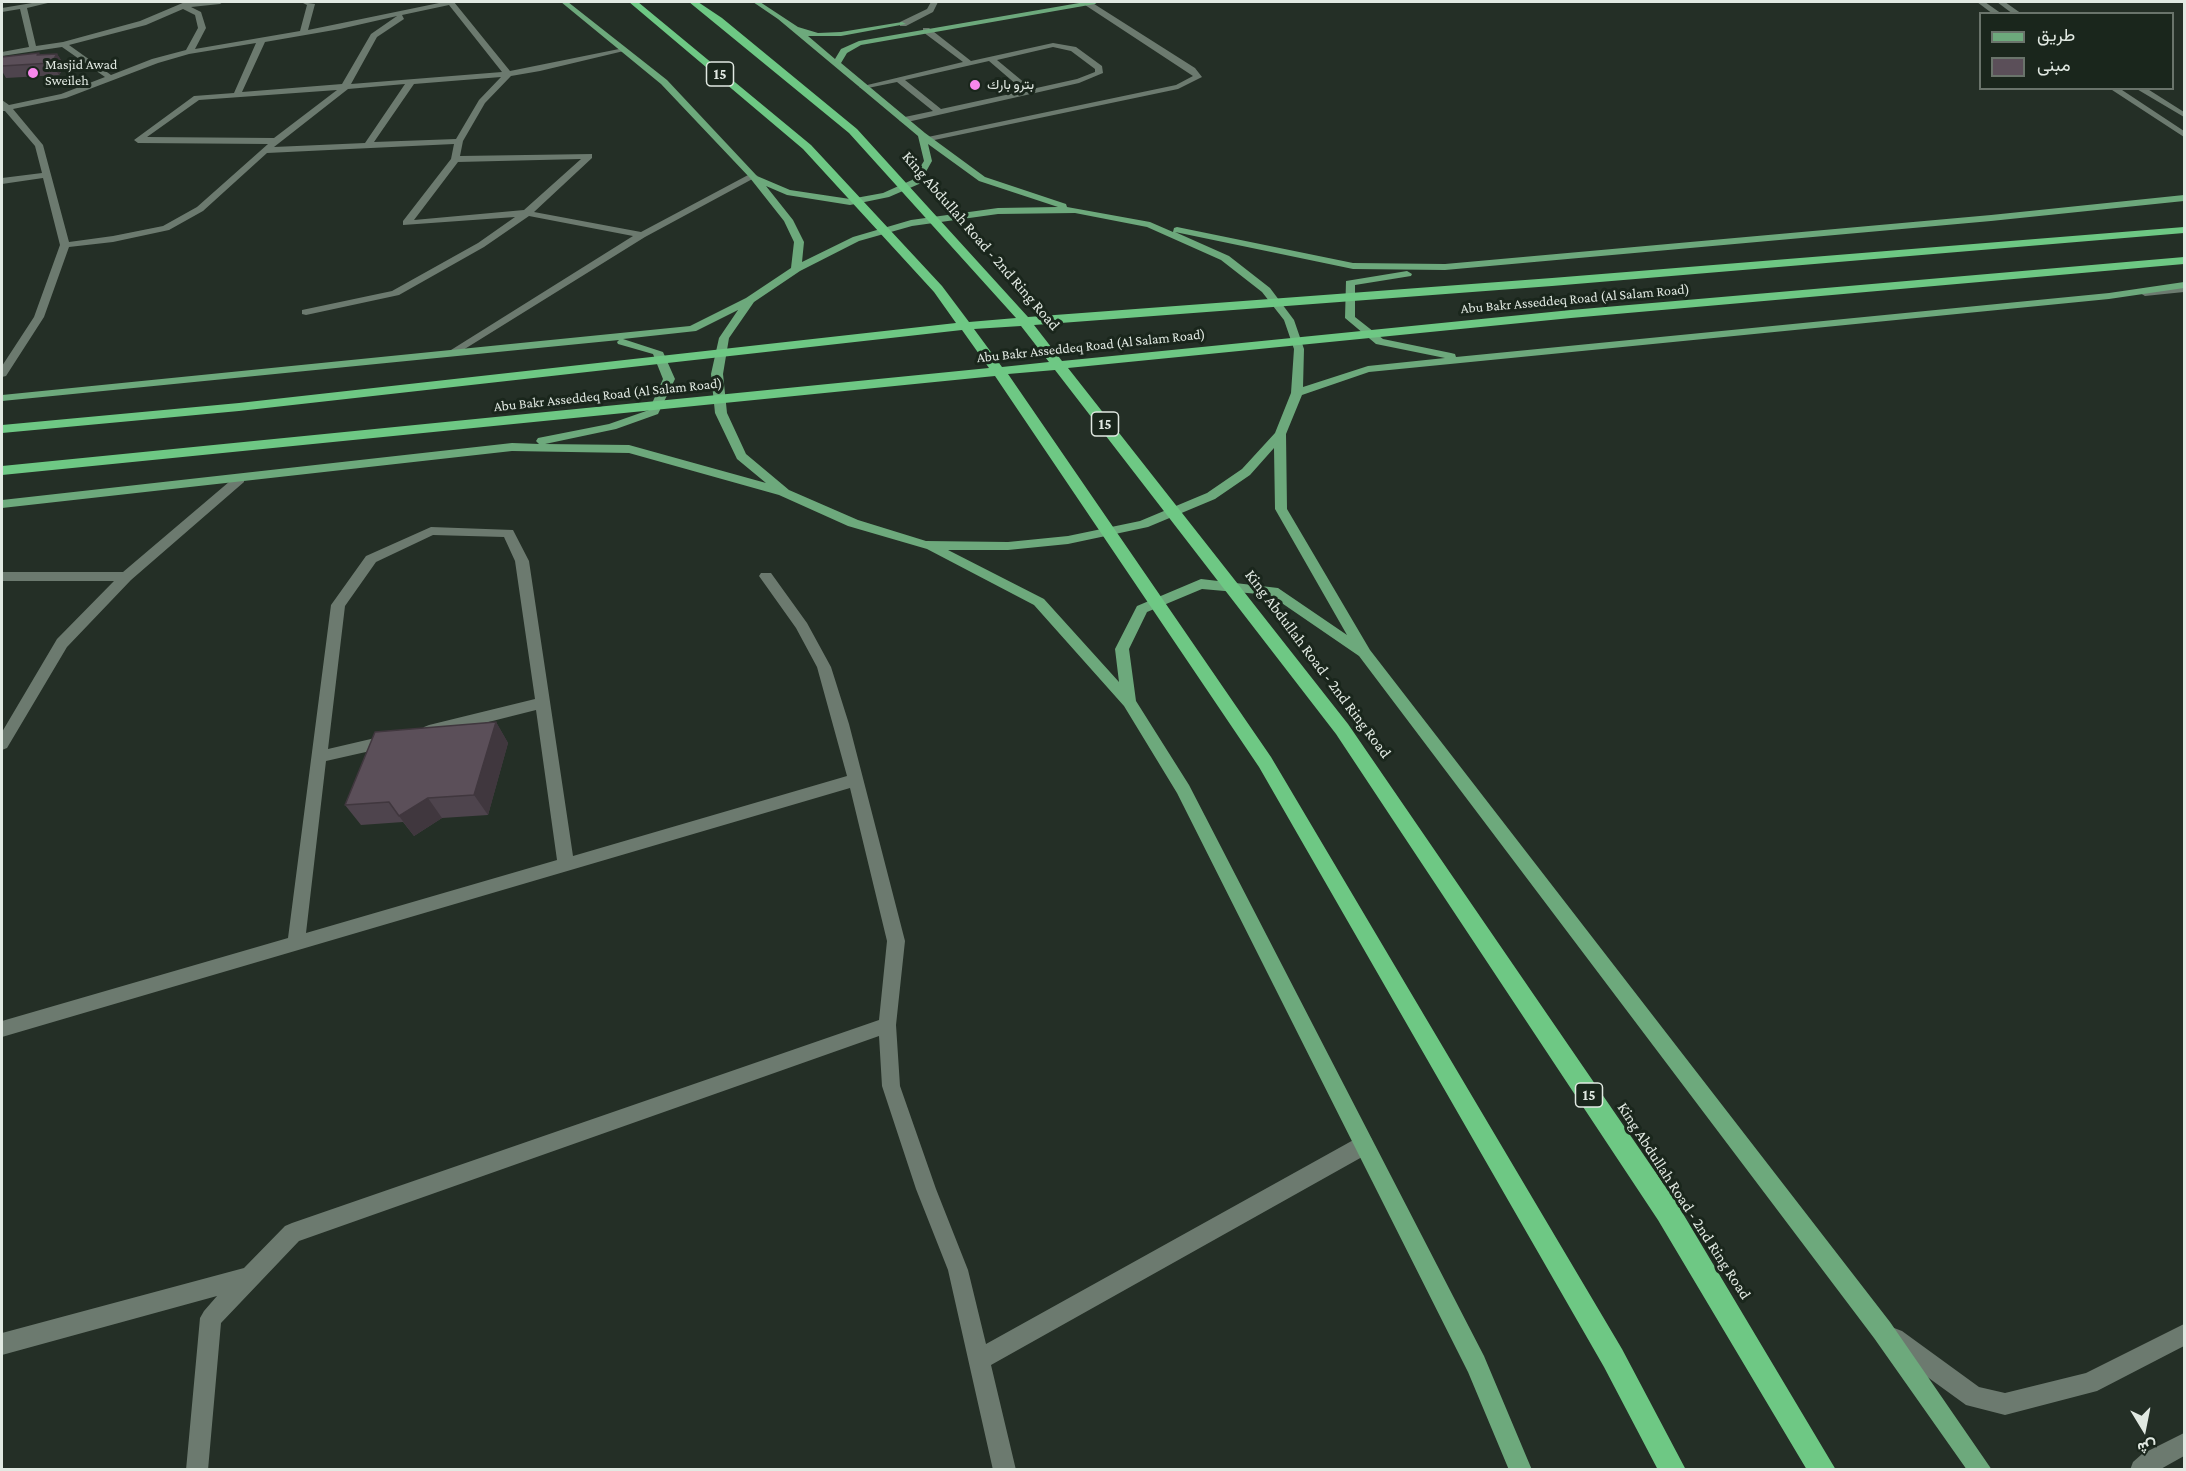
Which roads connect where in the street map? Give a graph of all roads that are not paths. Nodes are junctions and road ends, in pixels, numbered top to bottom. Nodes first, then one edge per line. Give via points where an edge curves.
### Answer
1 (48, 2) edge
2 (220, 2) edge
3 (451, 2) edge
4 (564, 2) edge
5 (633, 2) edge
6 (693, 2) edge
7 (756, 2) edge
8 (934, 2) edge
9 (1092, 2) edge
10 (1981, 2) edge
11 (2001, 2) edge
12 (312, 3) edge
13 (186, 4) edge
14 (22, 6) junction
15 (2, 10) edge
16 (1996, 12) edge
17 (2016, 12) edge
18 (406, 13) junction
19 (781, 17) junction
20 (936, 18) dead end
21 (903, 24) junction
22 (926, 30) junction
23 (303, 33) junction
24 (262, 39) junction
25 (63, 44) junction
26 (33, 49) junction
27 (624, 50) junction
28 (189, 52) junction
29 (2, 54) edge
30 (990, 58) junction
31 (969, 63) junction
32 (836, 64) junction
33 (508, 74) junction
34 (112, 79) junction
35 (899, 79) junction
36 (411, 82) junction
37 (863, 87) junction
38 (345, 88) junction
39 (2116, 90) edge
40 (2142, 90) edge
41 (1032, 92) junction
42 (237, 95) junction
43 (3, 106) edge
44 (940, 112) junction
45 (2184, 115) edge
46 (903, 120) junction
47 (2184, 135) edge
48 (925, 139) junction
49 (277, 141) junction
50 (459, 141) junction
51 (368, 145) junction
52 (265, 150) junction
53 (455, 159) junction
54 (47, 175) junction
55 (753, 177) junction
56 (2, 181) edge
57 (2184, 198) edge
58 (1075, 210) junction
59 (528, 213) junction
60 (1150, 225) junction
61 (2184, 230) edge
62 (642, 235) junction
63 (66, 245) junction
64 (2184, 260) edge
65 (1446, 267) junction
66 (796, 269) junction
67 (2184, 287) edge
68 (750, 300) junction
69 (306, 312) dead end
70 (605, 339) junction
71 (455, 352) junction
72 (1466, 359) junction
73 (2, 374) edge
74 (1297, 393) junction
75 (2, 398) edge
76 (2, 429) edge
77 (1280, 434) junction
78 (512, 447) junction
79 (2, 471) edge
80 (240, 479) junction
81 (785, 493) junction
82 (2, 504) edge
83 (926, 544) junction
84 (2, 576) edge
85 (766, 576) dead end
86 (126, 577) junction
87 (1365, 654) junction
88 (1129, 702) junction
89 (542, 703) junction
90 (2, 743) edge
91 (320, 757) junction
92 (856, 780) junction
93 (566, 864) junction
94 (296, 943) junction
95 (887, 1025) junction
96 (2, 1029) edge
97 (1364, 1145) junction
98 (249, 1277) junction
99 (1882, 1330) junction
100 (2184, 1335) edge
101 (2, 1344) edge
102 (980, 1359) junction
103 (2184, 1444) edge
104 (197, 1470) edge
105 (1005, 1470) edge
106 (1521, 1470) edge
107 (1672, 1470) edge
108 (1823, 1470) edge
109 (1981, 1470) edge
110 (2141, 1470) edge

1 - 14 street
2 - 13 street
3 - 18 street
3 - 33 street
4 - 27 main road
5 - 107 highway, 15 via 807,147 945,298 1018,398 1266,762 1613,1358
6 - 108 highway, King Abdullah Road - 2nd Ring Road / 15 via 853,131 1011,304 1342,729 1667,1211
7 - 19 main road
8 - 21 street via 930,10
9 - 22 main road
9 - 48 street via 1198,77 1178,87
10 - 16 street
11 - 17 street
12 - 23 street
13 - 25 street via 143,22
13 - 28 street via 198,14 202,28
14 - 15 street
14 - 26 street
18 - 23 street
18 - 38 street via 374,36
19 - 21 main road via 806,33 818,35
19 - 32 main road
20 - 21 main road
22 - 31 street
22 - 32 main road via 859,43 844,51
23 - 24 street
24 - 28 street
24 - 42 street
25 - 26 street
25 - 34 street
26 - 29 street
27 - 33 street
27 - 55 main road via 664,82
28 - 34 street via 154,61
30 - 31 street
30 - 41 street
30 - 41 street via 1064,45 1099,68 1099,73 1090,78
31 - 35 street
32 - 37 main road
33 - 36 street
33 - 50 street via 482,102
34 - 43 street via 63,96
35 - 37 street
35 - 44 street
36 - 38 street
36 - 51 street
37 - 46 main road
38 - 42 street
38 - 49 street
39 - 47 street
40 - 45 street
41 - 44 street
42 - 49 street via 197,98 138,140
43 - 54 street via 39,145
44 - 46 street
46 - 48 main road
48 - 55 main road via 928,161 916,182 886,195 850,202 816,198 787,192
48 - 58 main road via 982,179
49 - 52 street
50 - 51 street
50 - 53 street
51 - 52 street
52 - 63 street via 200,209 166,228
53 - 59 street via 406,223
53 - 59 street via 589,156
54 - 56 street
54 - 63 street
55 - 62 street
55 - 66 main road via 788,220 799,242
57 - 65 main road
58 - 60 main road
58 - 66 main road via 998,211 911,223 856,239
59 - 62 street
59 - 69 street via 481,245 395,293
60 - 65 main road via 1353,266
60 - 74 main road via 1226,258 1266,290 1289,320 1299,349
61 - 76 highway, Abu Bakr Asseddeq Road (Al Salam Road) via 964,326 239,407
62 - 71 street
63 - 73 street via 39,317
64 - 79 highway, Abu Bakr Asseddeq Road (Al Salam Road) via 1548,316
65 - 72 main road via 1350,283 1350,318 1380,342
66 - 68 main road
67 - 72 main road
68 - 70 main road via 692,329
68 - 81 main road via 724,338 717,374 721,412 741,456
70 - 71 main road
70 - 78 main road via 658,352 669,378 654,412 612,427
71 - 75 main road
72 - 74 main road via 1368,369
74 - 77 main road
77 - 83 main road via 1246,472 1210,496 1143,524 1068,540 1008,546
77 - 87 main road via 1281,509
78 - 80 main road
78 - 81 main road via 629,449
80 - 82 main road
80 - 86 street
81 - 83 main road via 853,523
83 - 88 main road via 1039,602
84 - 86 street
85 - 92 street via 802,626 824,667
86 - 90 street via 62,643
87 - 88 main road via 1273,591 1201,584 1142,609 1122,649
87 - 99 main road
88 - 97 main road via 1183,789
89 - 91 street
89 - 91 street via 522,561 508,533 431,531 371,559 338,605
89 - 93 street
91 - 94 street
92 - 93 street
92 - 95 street via 896,941
93 - 94 street
94 - 96 street
95 - 98 street via 292,1233
95 - 102 street via 891,1086 958,1270
97 - 102 street
97 - 106 main road via 1476,1364
98 - 101 street
98 - 104 street via 210,1317
99 - 100 street via 1974,1397 2006,1404 2089,1383
99 - 109 main road
102 - 105 street
103 - 110 street

